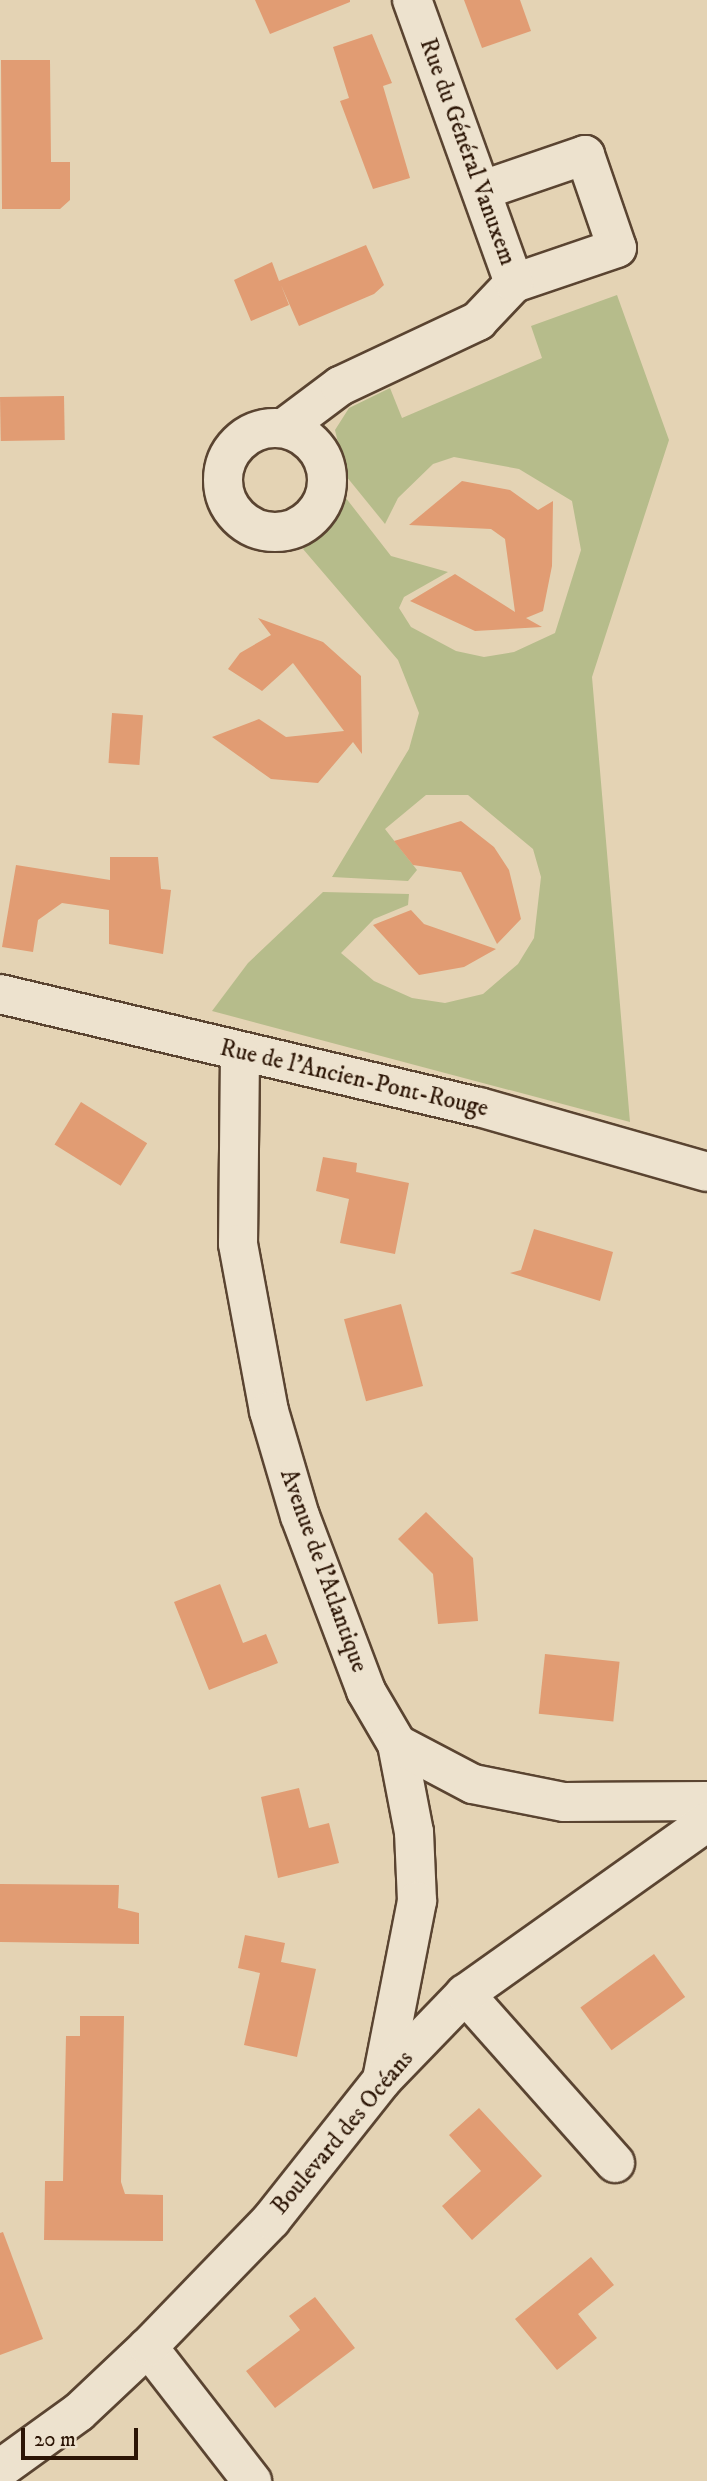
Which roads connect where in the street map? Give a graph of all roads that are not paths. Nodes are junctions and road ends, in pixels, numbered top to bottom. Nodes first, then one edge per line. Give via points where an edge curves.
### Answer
1 (412, 0) edge
2 (483, 190) junction
3 (514, 283) junction
4 (284, 428) dead end
5 (0, 994) edge
6 (240, 1054) junction
7 (707, 1172) edge
8 (397, 1744) junction
9 (707, 1801) edge
10 (707, 1822) edge
11 (465, 1994) junction
12 (382, 2080) junction
13 (615, 2163) dead end
14 (148, 2347) junction
15 (0, 2469) edge
16 (251, 2481) edge

1 - 2 street, Rue du Général Vanuxem
2 - 3 street, Rue du Général Vanuxem
2 - 3 street via 585,155 617,248
3 - 4 street, Rue du Général Vanuxem via 478,321 340,386
5 - 6 street, Rue de l'Ancien-Pont-Rouge
6 - 7 street, Rue de l'Ancien-Pont-Rouge via 479,1107
6 - 8 street, Avenue de l'Atlantique via 237,1244 269,1411 300,1516 366,1691
8 - 9 street via 473,1784 564,1802
8 - 12 street, Avenue de l'Atlantique via 414,1832 417,1901
10 - 11 street, Boulevard des Océans
11 - 12 street, Boulevard des Océans
11 - 13 street
12 - 14 street, Boulevard des Océans via 271,2220
14 - 15 street, Boulevard des Océans via 79,2412
14 - 16 street

